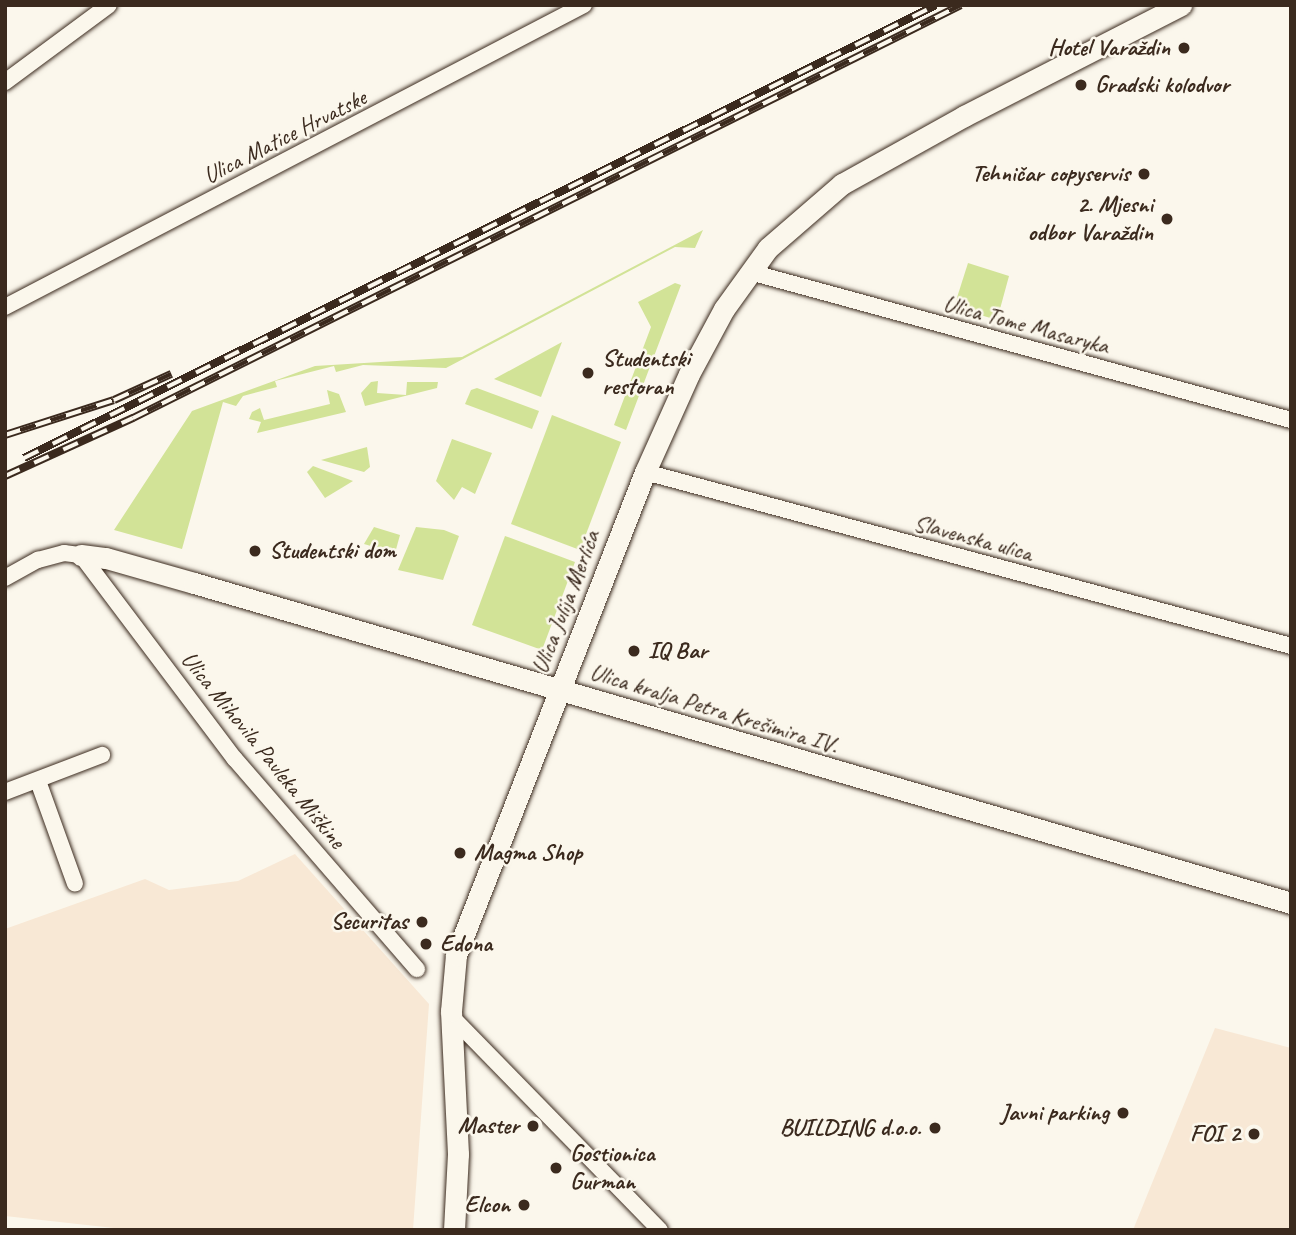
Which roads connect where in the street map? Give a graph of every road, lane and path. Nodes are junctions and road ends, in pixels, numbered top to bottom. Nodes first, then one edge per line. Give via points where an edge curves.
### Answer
1 (109, 5) edge
2 (584, 5) edge
3 (1181, 5) edge
4 (5, 82) edge
5 (750, 272) junction
6 (5, 307) edge
7 (1291, 420) edge
8 (645, 472) junction
9 (81, 555) junction
10 (5, 578) edge
11 (1291, 646) edge
12 (560, 691) junction
13 (102, 755) dead end
14 (38, 780) junction
15 (5, 792) edge
16 (75, 884) dead end
17 (1291, 904) edge
18 (417, 969) dead end
19 (451, 1016) junction
20 (454, 1230) edge
21 (660, 1230) edge

1 - 4 street
2 - 6 street, Ulica Matice Hrvatske
3 - 5 main road, Ulica Julija Merlića via 842,184 786,231
5 - 7 street, Ulica Tome Masaryka
5 - 8 main road, Ulica Julija Merlića via 689,374
8 - 11 street, Slavenska ulica
8 - 12 main road, Ulica Julija Merlića
9 - 10 street via 64,553 38,560
9 - 12 main road, Ulica kralja Petra Krešimira IV. via 106,558
9 - 18 street, Ulica Mihovila Pavleka Miškine via 235,760
12 - 17 main road, Ulica kralja Petra Krešimira IV.
12 - 19 main road, Ulica Julija Merlića via 456,955
13 - 14 street
14 - 15 street
14 - 16 street
19 - 20 main road, Ulica Julija Merlića via 458,1154
19 - 21 street

